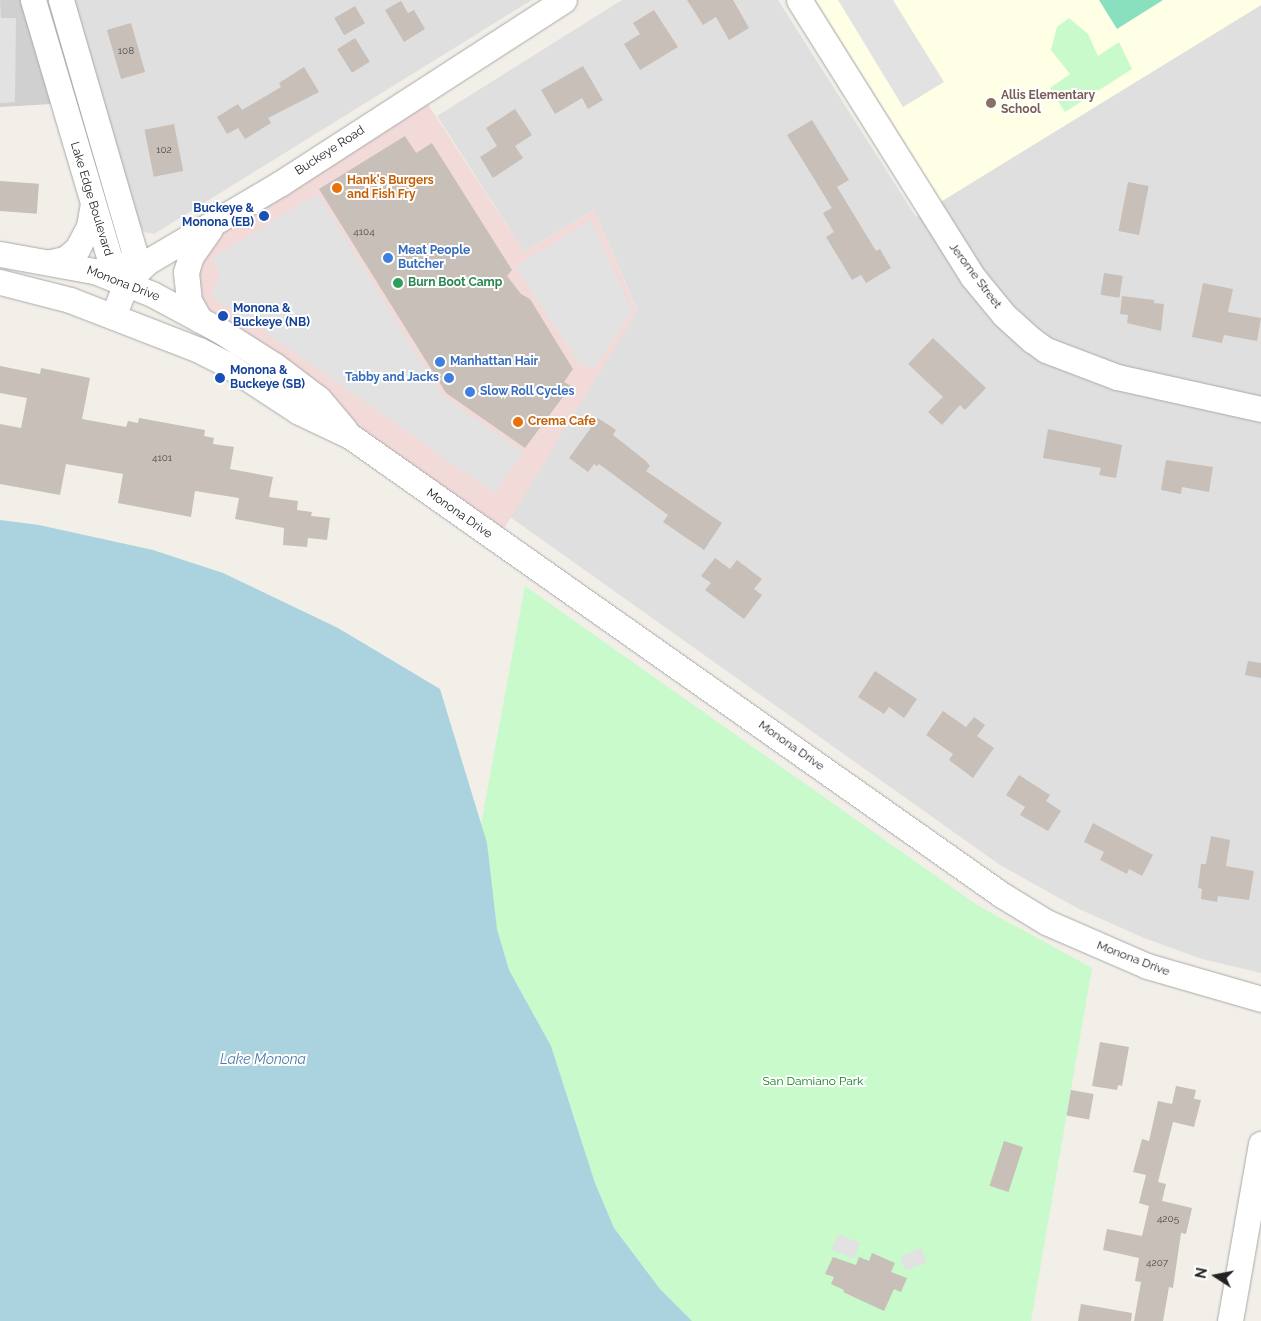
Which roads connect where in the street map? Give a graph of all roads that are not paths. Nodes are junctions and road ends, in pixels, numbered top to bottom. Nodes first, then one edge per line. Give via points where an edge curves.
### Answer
1 (33, 0) edge
2 (60, 0) edge
3 (564, 0) edge
4 (799, 0) edge
5 (93, 204) junction
6 (220, 218) junction
7 (0, 254) edge
8 (51, 262) junction
9 (0, 282) edge
10 (126, 283) junction
11 (114, 316) junction
12 (200, 320) junction
13 (1261, 409) edge
14 (350, 436) junction
15 (1261, 999) edge
16 (1261, 1144) edge
17 (1230, 1321) edge

1 - 5 street, Lake Edge Boulevard
2 - 10 street, Lake Edge Boulevard via 134,252
3 - 6 street, Buckeye Road via 281,183
4 - 13 street, Jerome Street via 972,276 1004,315 1032,340 1054,354 1117,377
5 - 8 street via 89,226 77,248 65,259
5 - 10 street, Lake Edge Boulevard via 110,260
6 - 10 street, Buckeye Road via 147,262
6 - 12 street via 195,248 186,272 189,300
7 - 8 street, Monona Drive
8 - 10 street, Monona Drive via 94,271
9 - 11 street, Monona Drive via 56,296
10 - 11 street, Buckeye Road
10 - 12 street, Monona Drive
11 - 14 street, Monona Drive via 199,350 299,412
12 - 14 street, Monona Drive via 308,390
14 - 15 street, Monona Drive via 1002,895 1046,922 1147,966
16 - 17 street

